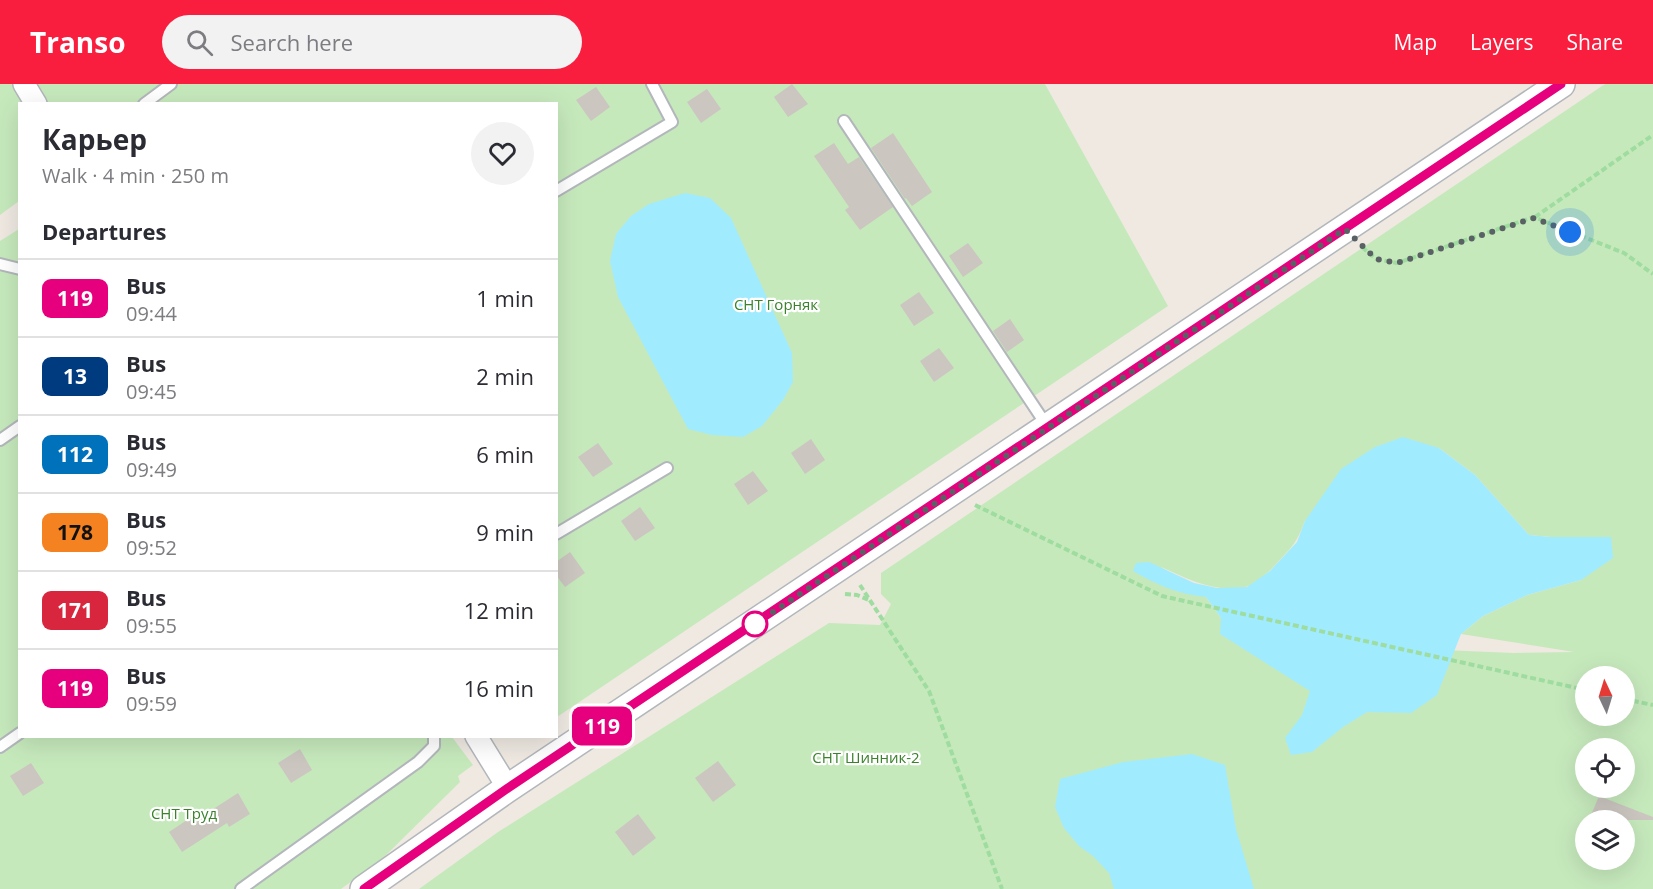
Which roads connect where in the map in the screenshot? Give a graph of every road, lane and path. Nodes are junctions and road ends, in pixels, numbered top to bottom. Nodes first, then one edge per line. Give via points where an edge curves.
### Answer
1 (24, 84) edge
2 (171, 84) edge
3 (652, 84) edge
4 (1561, 84) edge
5 (35, 102) edge
6 (147, 102) edge
7 (844, 121) dead end
8 (1652, 136) edge
9 (558, 189) edge
10 (1534, 218) junction
11 (1345, 229) junction
12 (0, 264) edge
13 (18, 268) edge
14 (1653, 274) edge
15 (18, 427) edge
16 (1047, 428) junction
17 (0, 440) edge
18 (667, 468) dead end
19 (950, 493) junction
20 (558, 533) edge
21 (844, 565) junction
22 (1575, 688) edge
23 (1635, 701) edge
24 (1653, 705) edge
25 (18, 734) edge
26 (435, 738) edge
27 (477, 738) edge
28 (0, 747) edge
29 (508, 788) junction
30 (241, 889) edge
31 (364, 889) edge
32 (1002, 889) edge

1 - 5 street
2 - 6 lane
3 - 9 lane via 672,122
4 - 11 street
7 - 16 lane
8 - 10 path
10 - 11 path via 1397,263 1376,259
10 - 14 path via 1624,253
11 - 16 street
12 - 13 lane
15 - 17 lane
16 - 19 street
18 - 20 lane
19 - 21 street
19 - 22 path via 1162,596
21 - 29 street
21 - 32 path via 929,691
23 - 24 path
25 - 28 lane
26 - 30 lane via 434,746 418,762
27 - 29 street
29 - 31 street

